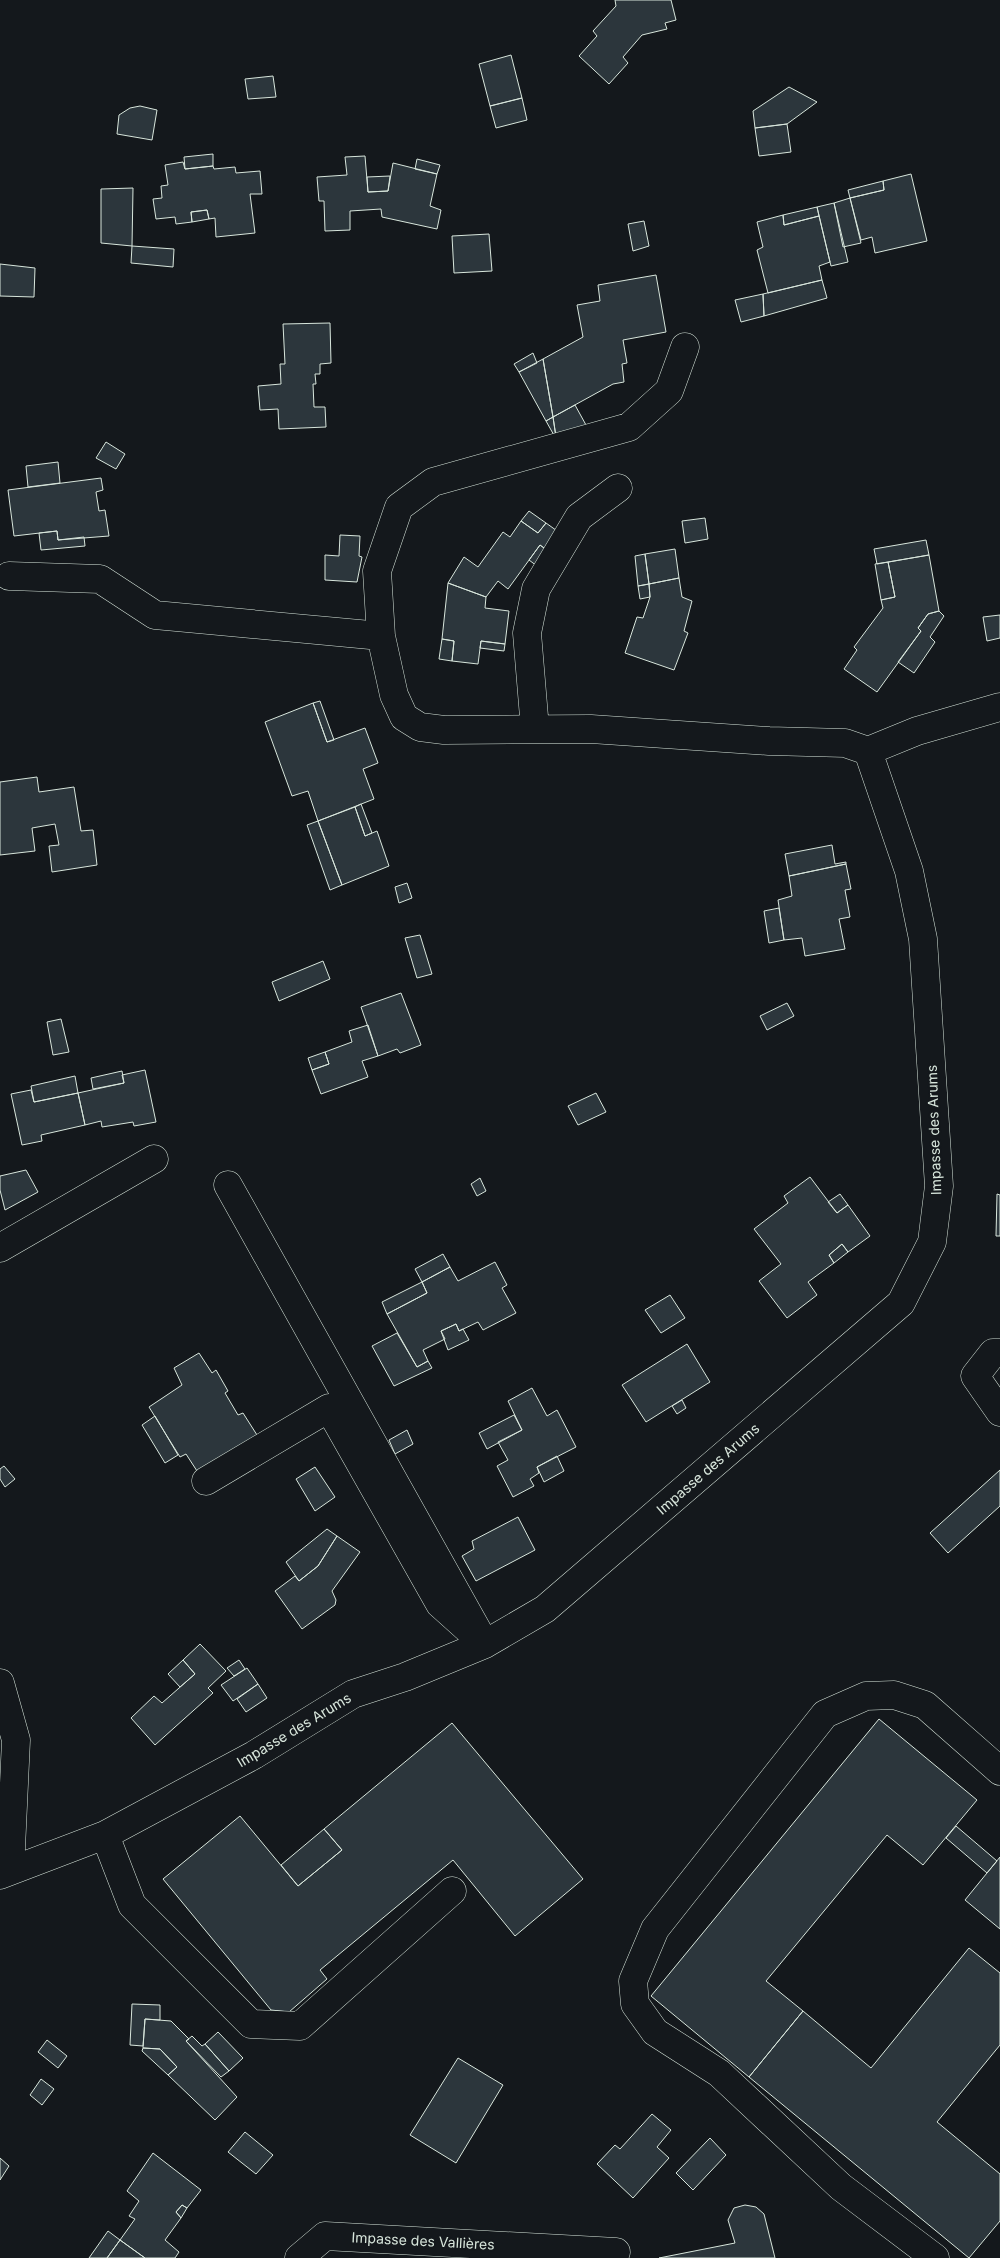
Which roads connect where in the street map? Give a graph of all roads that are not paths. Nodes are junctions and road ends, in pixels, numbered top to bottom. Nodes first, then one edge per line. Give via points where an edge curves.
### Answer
1 (685, 347) dead end
2 (618, 488) dead end
3 (9, 576) dead end
4 (381, 636) junction
5 (1000, 707) edge
6 (535, 729) junction
7 (868, 751) junction
8 (154, 1159) dead end
9 (228, 1185) dead end
10 (0, 1248) edge
11 (1000, 1353) edge
12 (1000, 1412) edge
13 (206, 1481) dead end
14 (485, 1644) junction
15 (0, 1683) edge
16 (1000, 1771) edge
17 (105, 1835) junction
18 (5, 1872) edge
19 (452, 1891) dead end
20 (452, 2250) edge
21 (616, 2252) dead end
22 (298, 2258) edge
23 (935, 2258) edge

1 - 4 street via 669,391 629,427 433,482 399,507 378,571
2 - 6 street via 579,516 536,589 527,633
3 - 4 street via 100,579 155,615
4 - 6 street via 394,695 404,717 420,727 444,730
5 - 7 street via 917,731
6 - 7 street via 591,729 845,743
7 - 14 street, Impasse des Arums via 909,871 923,939 939,1186 932,1242 901,1303 545,1609
8 - 10 street
9 - 14 street
11 - 12 street via 994,1353 975,1376
13 - 14 street via 329,1408 440,1604
14 - 17 street, Impasse des Arums via 405,1677 353,1694 254,1755
15 - 18 street via 16,1740
16 - 23 street via 925,1705 894,1695 866,1696 824,1714 655,1929 633,1981 635,2004 655,2032 719,2073 841,2187
17 - 18 street, Impasse des Arums
17 - 19 street via 132,1905 251,2024 300,2026
20 - 21 street, Impasse des Vallières
20 - 22 street, Impasse des Vallières via 325,2236

